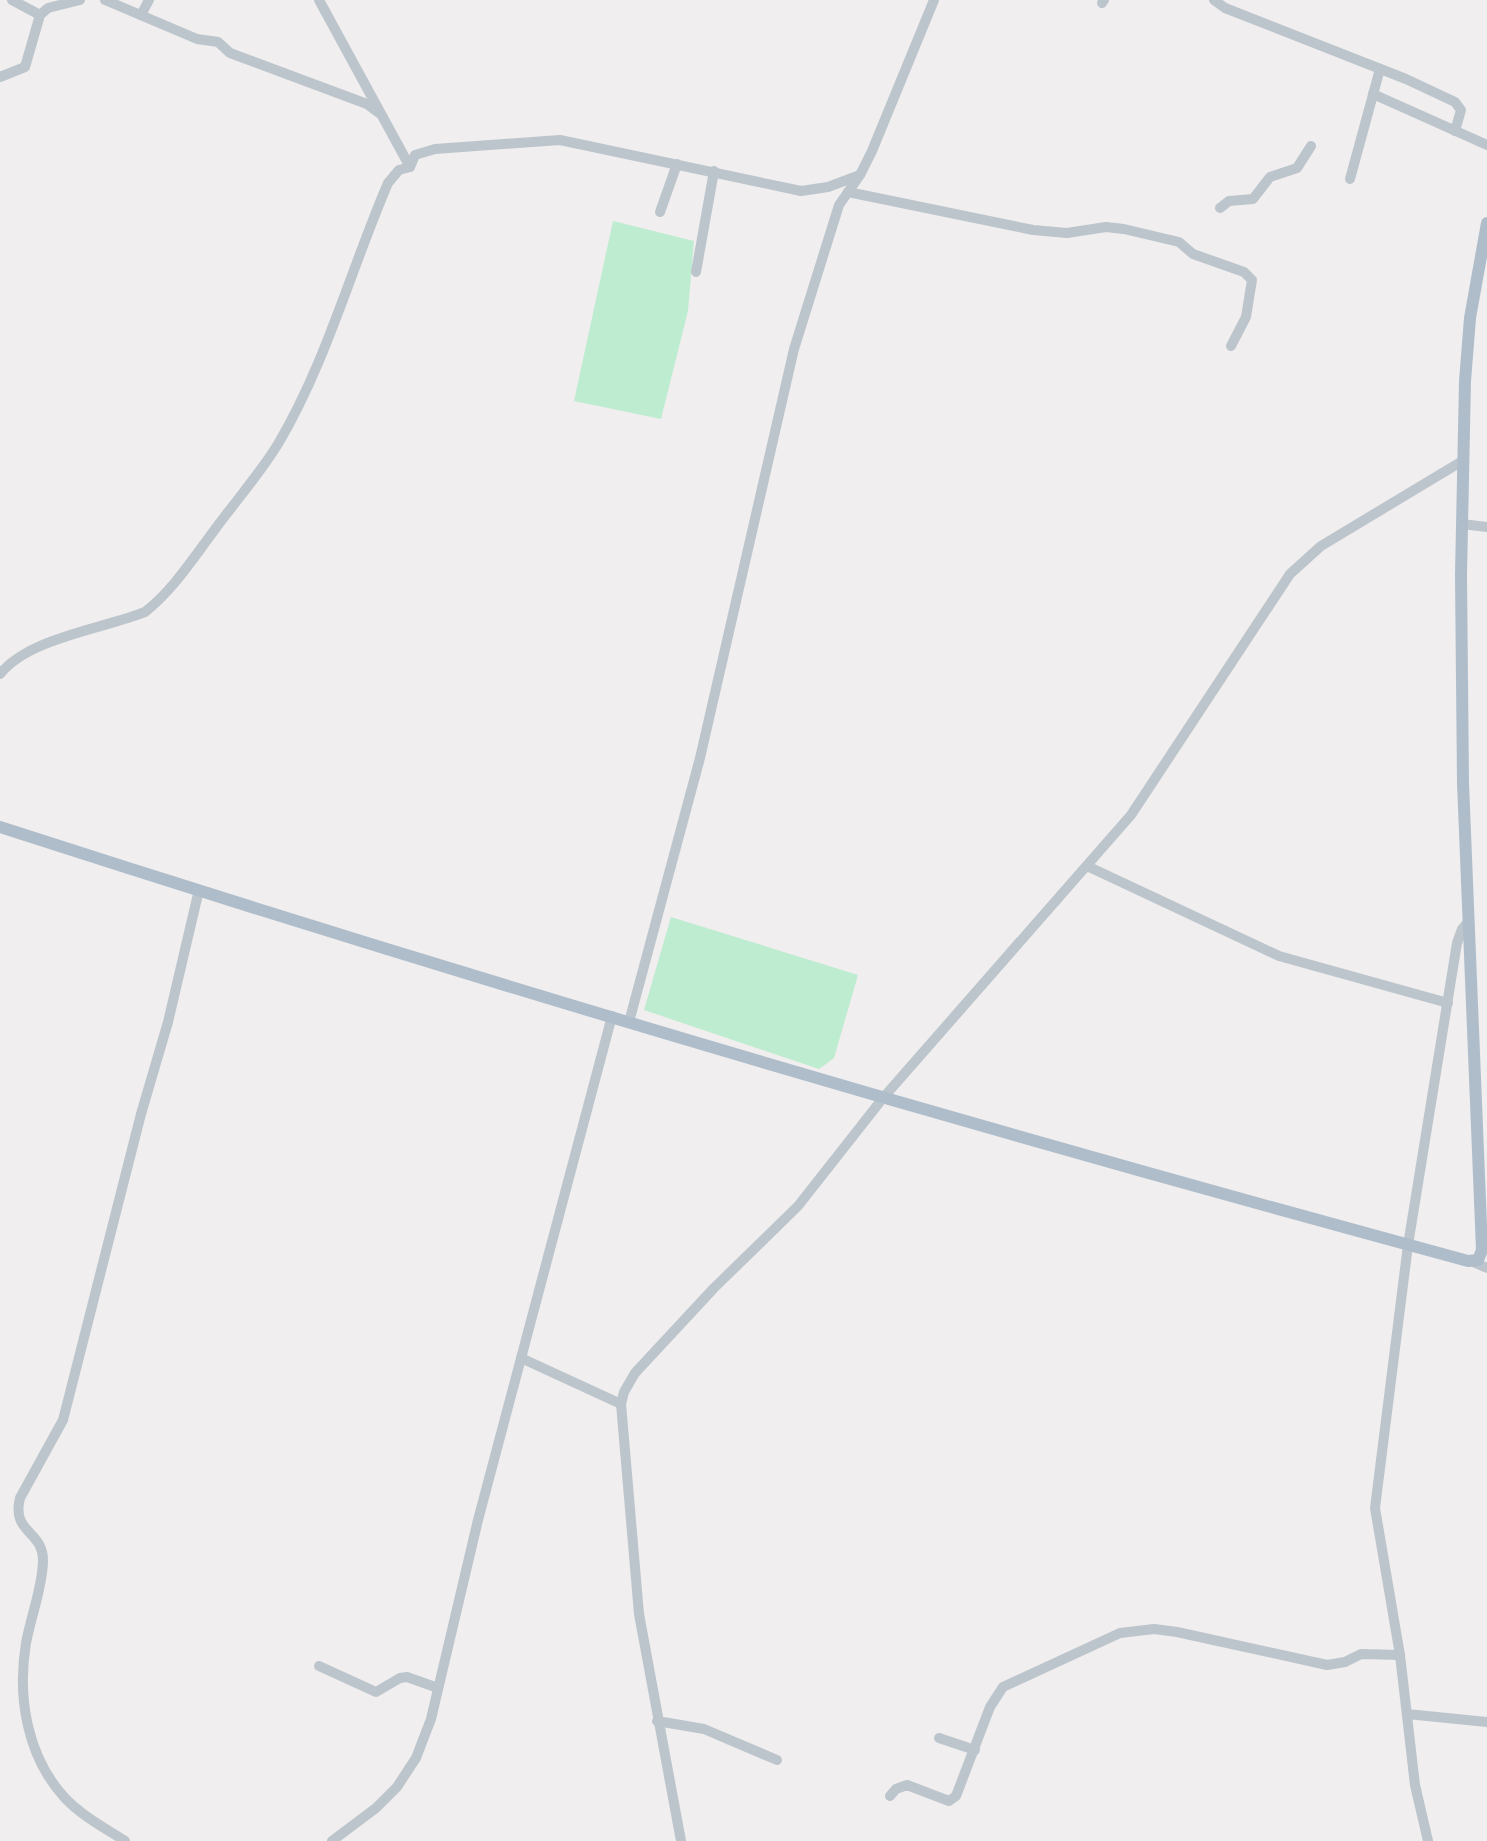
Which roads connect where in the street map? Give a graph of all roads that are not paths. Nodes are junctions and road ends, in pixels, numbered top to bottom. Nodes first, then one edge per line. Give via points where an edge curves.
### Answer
1 (12, 0) edge
2 (80, 0) edge
3 (105, 0) edge
4 (149, 0) edge
5 (319, 0) edge
6 (934, 0) edge
7 (1214, 0) edge
8 (39, 15) junction
9 (141, 15) junction
10 (1380, 69) junction
11 (0, 77) edge
12 (1373, 94) junction
13 (379, 113) junction
14 (1455, 130) junction
15 (1487, 145) edge
16 (1311, 146) dead end
17 (677, 164) junction
18 (410, 167) junction
19 (714, 171) junction
20 (860, 175) junction
21 (1350, 179) dead end
22 (848, 192) junction
23 (1220, 208) dead end
24 (660, 212) dead end
25 (1487, 223) edge
26 (696, 272) dead end
27 (1231, 346) dead end
28 (1464, 460) junction
29 (1462, 524) junction
30 (1487, 527) edge
31 (0, 674) edge
32 (0, 827) edge
33 (1087, 866) junction
34 (199, 890) junction
35 (1469, 921) junction
36 (1448, 1003) junction
37 (612, 1016) junction
38 (629, 1022) junction
39 (883, 1098) junction
40 (1408, 1245) junction
41 (1473, 1262) junction
42 (1487, 1268) edge
43 (521, 1358) junction
44 (621, 1404) junction
45 (1400, 1655) junction
46 (319, 1666) dead end
47 (438, 1688) junction
48 (1407, 1714) junction
49 (657, 1721) junction
50 (1487, 1722) edge
51 (939, 1738) dead end
52 (975, 1750) junction
53 (777, 1760) dead end
54 (890, 1796) dead end
55 (125, 1841) edge
56 (333, 1841) edge
57 (681, 1841) edge
58 (1428, 1841) edge

1 - 8 street
2 - 8 street via 48,8
3 - 9 street
4 - 9 street
5 - 13 street
6 - 20 street
7 - 10 street via 1225,8
8 - 11 street via 25,67
9 - 13 street via 197,39 218,42 230,53 367,104
10 - 12 street
10 - 14 street via 1459,105
12 - 14 street
12 - 21 street
13 - 18 street
14 - 15 street
16 - 23 street via 1297,168 1270,177 1253,199 1229,201
17 - 18 street via 548,139 435,149 416,155
17 - 19 street
17 - 24 street
18 - 31 street via 399,170 388,183 330,331 277,445 182,573 145,612 32,650
19 - 20 street via 801,191 828,187
19 - 26 street
20 - 22 street
22 - 27 street via 1058,233 1106,227 1179,242 1193,254 1250,276 1252,286 1243,324
22 - 38 street via 839,205 794,349 700,758
25 - 28 main road via 1470,318 1464,381
28 - 29 main road
28 - 33 street via 1321,546 1290,574 1131,815
29 - 30 street
29 - 35 main road via 1463,783
32 - 34 main road
33 - 36 street via 1279,956
33 - 39 street
34 - 37 main road
34 - 55 street via 63,1420 17,1509 21,1524 38,1542 43,1561 22,1677 34,1748 45,1772 66,1798
35 - 36 street via 1459,937
35 - 41 main road via 1482,1250 1480,1258
36 - 40 street
37 - 38 main road
37 - 43 street
38 - 39 main road
39 - 40 main road
39 - 44 street via 798,1206 635,1372
40 - 41 main road
40 - 45 street via 1375,1508
41 - 42 street
43 - 44 street
43 - 47 street
44 - 49 street via 639,1614
45 - 48 street
45 - 52 street via 1361,1654 1328,1665 1177,1632 1155,1629 1120,1633 1003,1687 990,1707
46 - 47 street via 376,1692 407,1677
47 - 56 street via 416,1758 397,1787
48 - 50 street
48 - 58 street via 1415,1785
49 - 53 street via 704,1729
49 - 57 street
51 - 52 street
52 - 54 street via 956,1796 950,1801 907,1785

